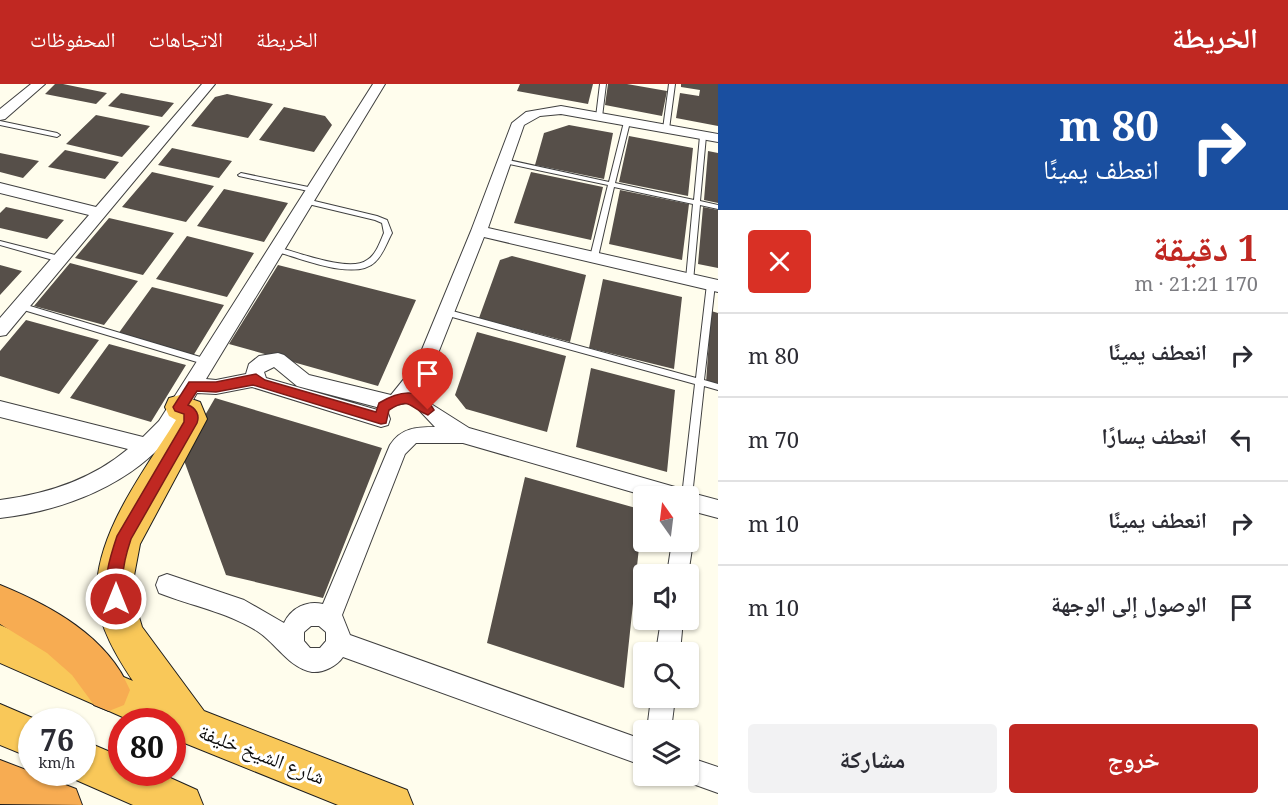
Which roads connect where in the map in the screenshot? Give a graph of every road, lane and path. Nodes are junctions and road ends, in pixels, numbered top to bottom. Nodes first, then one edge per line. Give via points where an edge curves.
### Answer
1 (39, 84) edge
2 (209, 84) edge
3 (379, 84) edge
4 (603, 84) edge
5 (672, 84) edge
6 (0, 116) edge
7 (592, 116) junction
8 (627, 122) junction
9 (0, 123) edge
10 (666, 129) junction
11 (57, 135) dead end
12 (703, 136) junction
13 (718, 138) edge
14 (504, 161) junction
15 (241, 175) dead end
16 (612, 184) junction
17 (0, 188) edge
18 (309, 195) junction
19 (697, 202) junction
20 (718, 207) edge
21 (100, 213) junction
22 (479, 231) junction
23 (0, 243) edge
24 (277, 249) junction
25 (594, 257) junction
26 (60, 259) junction
27 (690, 279) junction
28 (715, 285) edge
29 (20, 306) junction
30 (446, 312) junction
31 (0, 329) edge
32 (207, 362) junction
33 (424, 366) junction
34 (256, 379) junction
35 (700, 382) junction
36 (718, 387) edge
37 (186, 396) junction
38 (389, 406) junction
39 (427, 408) junction
40 (0, 409) edge
41 (464, 435) junction
42 (413, 436) junction
43 (148, 446) junction
44 (640, 486) edge
45 (689, 486) edge
46 (699, 503) edge
47 (0, 509) edge
48 (718, 509) edge
49 (167, 585) dead end
50 (0, 604) edge
51 (250, 613) junction
52 (318, 617) junction
53 (338, 643) junction
54 (0, 644) edge
55 (295, 649) junction
56 (109, 690) junction
57 (0, 724) edge
58 (191, 726) junction
59 (18, 732) edge
60 (633, 749) edge
61 (96, 767) edge
62 (699, 774) edge
63 (718, 780) edge
64 (0, 782) edge
65 (60, 805) edge
66 (182, 805) edge
67 (392, 805) edge

1 - 6 street
2 - 21 street
3 - 18 street
4 - 7 lane
5 - 10 lane
7 - 8 street
7 - 14 street via 565,114 536,119 513,138
8 - 10 street
8 - 16 lane
9 - 11 lane
10 - 12 street
12 - 13 street
12 - 19 lane
14 - 16 lane
14 - 22 street
15 - 18 lane
16 - 19 lane
16 - 25 lane
17 - 21 street
18 - 24 street
18 - 24 lane via 385,222 388,233 372,261 350,268
19 - 20 lane
19 - 27 lane
21 - 26 street
22 - 25 street
22 - 30 street
23 - 26 lane
24 - 32 street
25 - 27 street
26 - 29 street
27 - 28 street
28 - 35 lane
29 - 31 street
29 - 32 lane
30 - 33 street
30 - 35 lane
32 - 37 street
33 - 38 street
33 - 39 street
34 - 37 street
34 - 38 street via 260,384
34 - 38 street via 259,364 278,360 303,381
35 - 36 lane
35 - 45 lane
37 - 43 street
37 - 58 highway via 192,419 124,536 115,578 121,620 130,640
38 - 39 street via 414,399
38 - 42 street via 388,431 402,437
39 - 41 street
39 - 42 street via 426,428
40 - 43 street
41 - 42 street
41 - 44 street
42 - 52 street via 397,451
43 - 47 street via 126,464 73,492 44,502
46 - 48 street
49 - 51 street
50 - 56 highway via 69,642 98,671
51 - 52 street
51 - 55 street via 270,624
52 - 53 street via 337,629
52 - 55 street via 301,620 293,633
53 - 55 street via 322,660 306,659
53 - 60 street
54 - 56 highway, شارع الشيخ خليفة
56 - 58 highway, شارع الشيخ خليفة
57 - 59 highway
58 - 67 highway, شارع الشيخ خليفة
61 - 66 highway
62 - 63 street
64 - 65 highway

